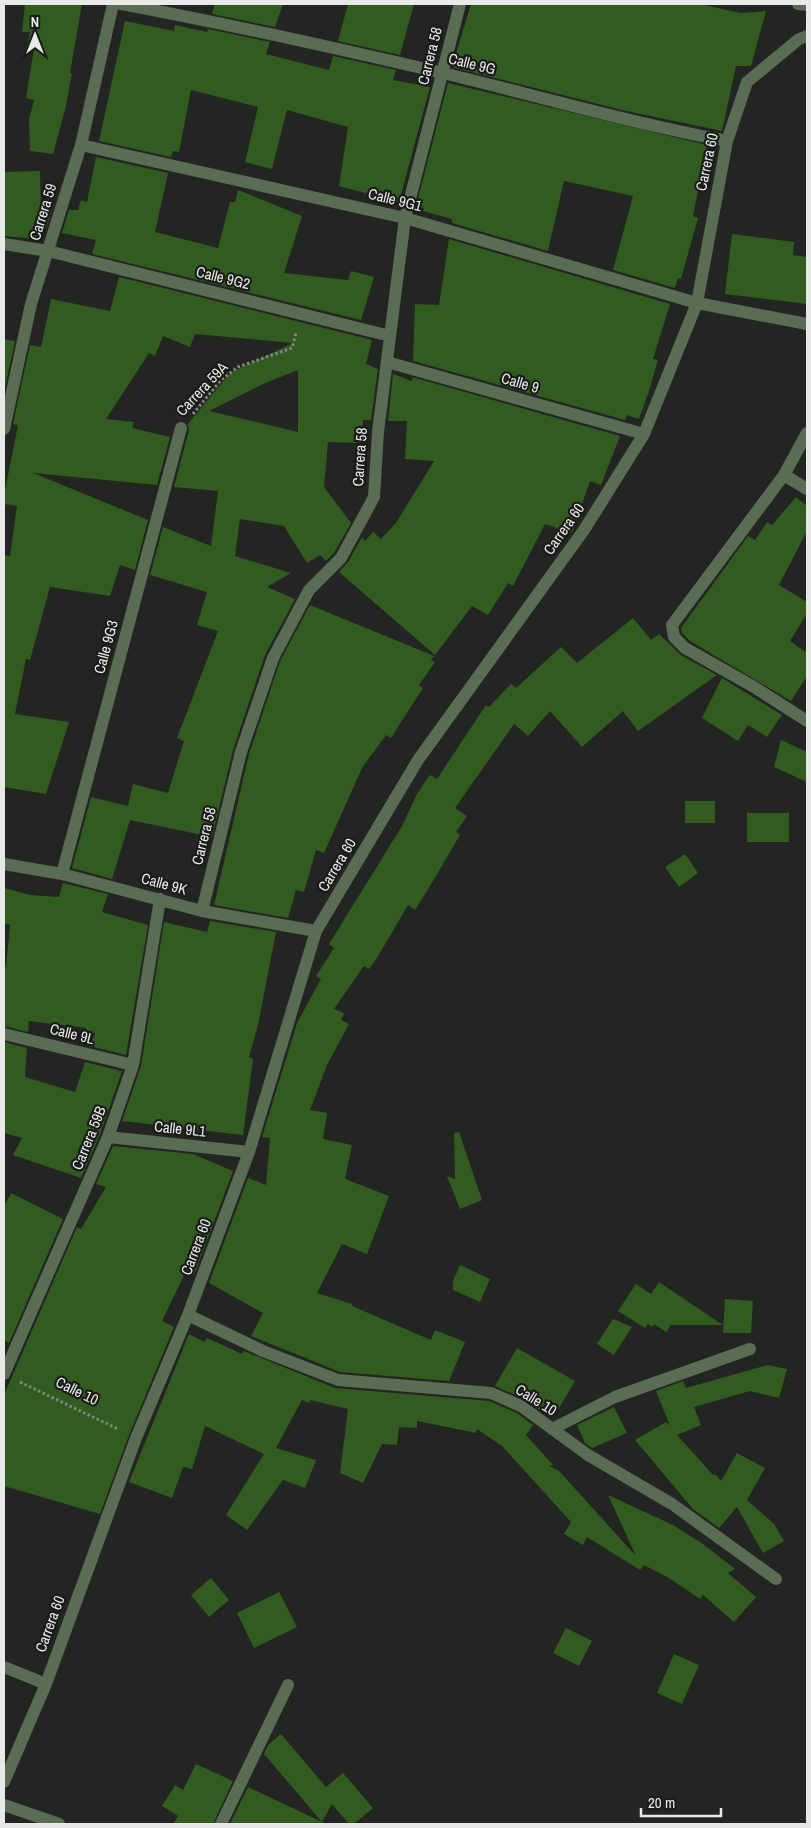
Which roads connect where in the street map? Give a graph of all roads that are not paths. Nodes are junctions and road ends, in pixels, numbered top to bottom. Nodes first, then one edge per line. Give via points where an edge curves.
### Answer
1 (113, 4) edge
2 (121, 4) edge
3 (460, 4) edge
4 (798, 4) edge
5 (807, 6) edge
6 (807, 36) edge
7 (443, 74) junction
8 (727, 141) junction
9 (81, 145) junction
10 (405, 218) junction
11 (4, 244) edge
12 (48, 250) junction
13 (697, 303) junction
14 (807, 324) edge
15 (390, 336) junction
16 (387, 362) junction
17 (181, 428) road end
18 (4, 429) edge
19 (807, 433) edge
20 (644, 434) junction
21 (784, 475) junction
22 (807, 489) edge
23 (807, 721) edge
24 (4, 864) edge
25 (62, 874) junction
26 (160, 900) junction
27 (202, 911) junction
28 (316, 931) junction
29 (4, 1034) edge
30 (133, 1065) junction
31 (108, 1138) junction
32 (249, 1152) junction
33 (188, 1315) junction
34 (750, 1349) dead end
35 (4, 1374) edge
36 (552, 1429) junction
37 (776, 1579) dead end
38 (4, 1667) edge
39 (46, 1684) junction
40 (288, 1685) dead end
41 (4, 1782) edge
42 (4, 1805) edge
43 (59, 1824) edge
44 (221, 1824) edge

1 - 9 street, Carrera 59
2 - 7 street, Calle 9G via 208,20
3 - 7 street, Carrera 58
4 - 5 street
6 - 8 street, Carrera 60 via 747,82
7 - 8 street, Calle 9G
7 - 10 street, Carrera 58
8 - 13 street, Carrera 60
9 - 10 street, Calle 9G1
9 - 12 street, Carrera 59
10 - 13 street, Calle 9G1
10 - 15 street, Carrera 58
11 - 12 street, Calle 9G2
12 - 15 street, Calle 9G2
12 - 18 street, Carrera 59 via 31,304
13 - 14 street, Calle 9G1
13 - 20 street, Carrera 60
15 - 16 street, Carrera 58
16 - 20 street, Calle 9
16 - 27 street, Carrera 58 via 374,496 341,558 308,590 273,658 241,752
17 - 25 street, Calle 9G3
19 - 21 street
20 - 28 street, Carrera 60 via 584,530 418,760
21 - 22 street
21 - 23 street via 672,625 674,637 685,648
24 - 25 street, Calle 9K
25 - 26 street, Calle 9K
26 - 27 street, Calle 9K
26 - 30 street, Carrera 59B
27 - 28 street, Calle 9K
28 - 32 street, Carrera 60
29 - 30 street, Calle 9L
30 - 31 street, Carrera 59B
31 - 32 street, Calle 9L1
31 - 35 street, Carrera 59B
32 - 33 street, Carrera 60
33 - 36 street, Calle 10 via 263,1351 338,1380 491,1393 521,1406
33 - 39 street, Carrera 60 via 136,1438
34 - 36 street via 615,1397
36 - 37 street, Calle 10 via 588,1456 672,1504
38 - 39 street
39 - 41 street, Carrera 60
40 - 44 street
42 - 43 street

